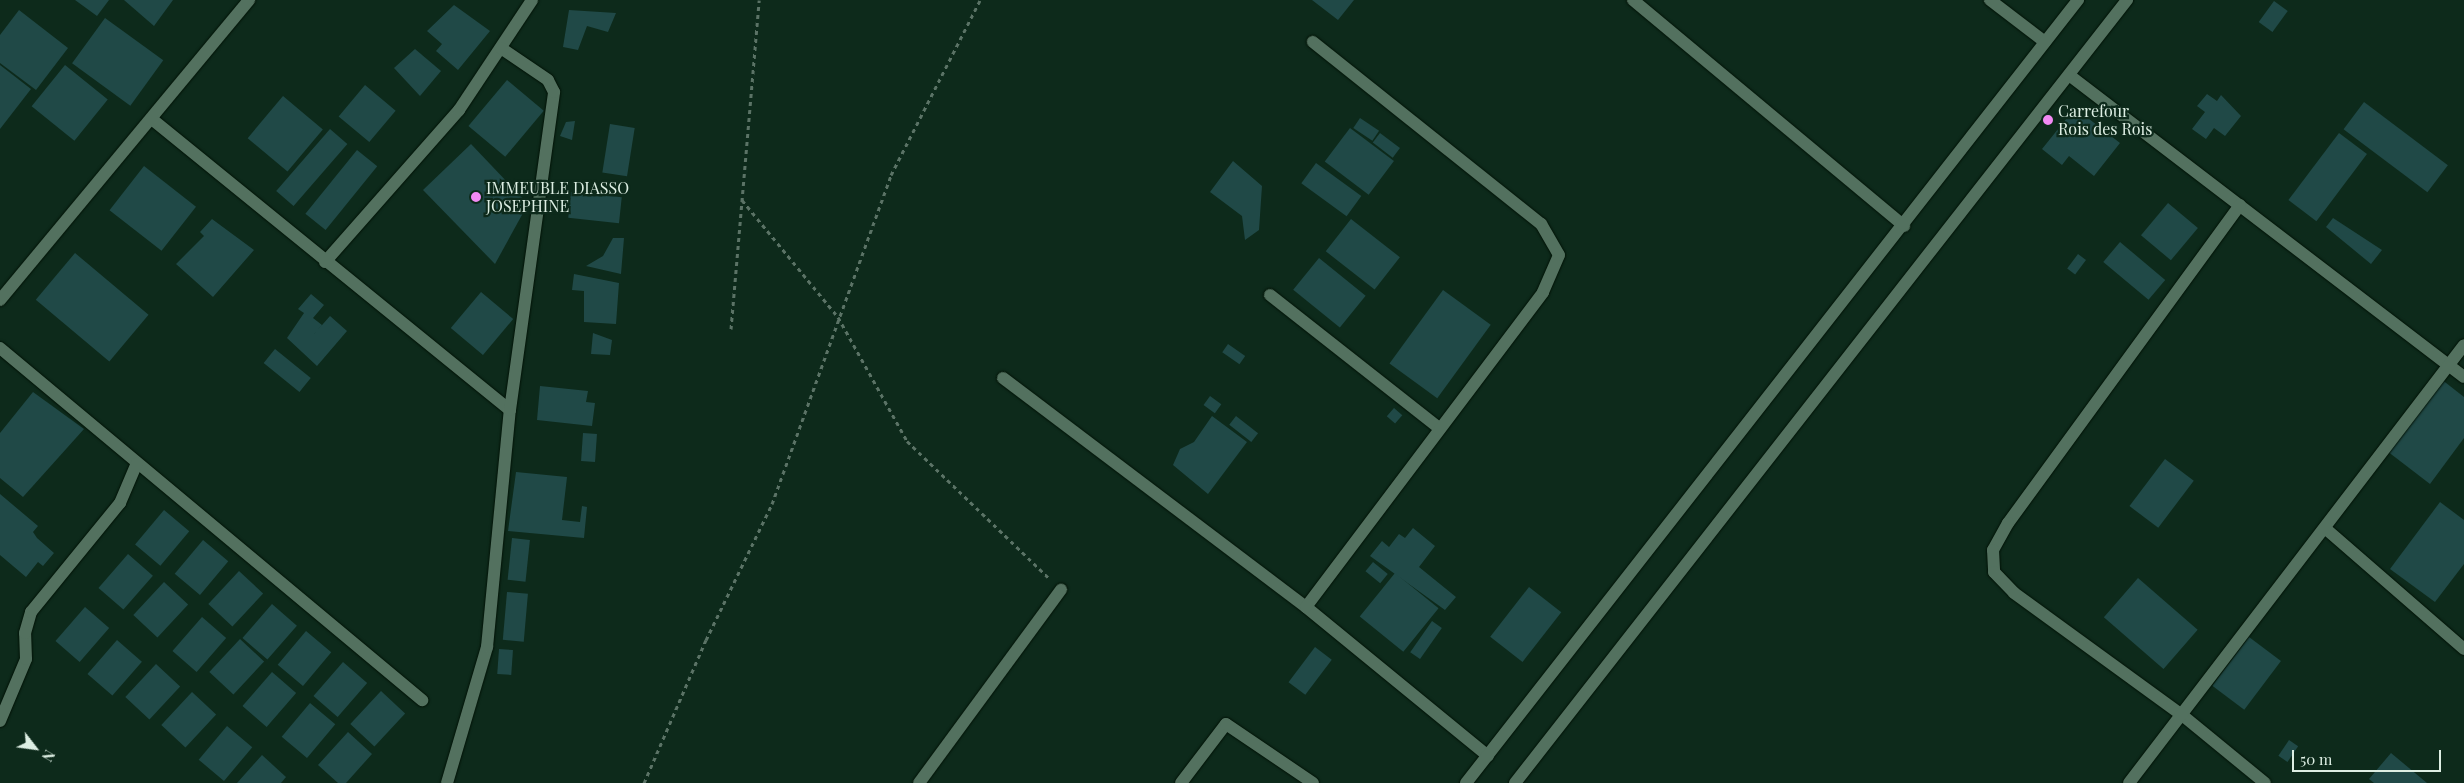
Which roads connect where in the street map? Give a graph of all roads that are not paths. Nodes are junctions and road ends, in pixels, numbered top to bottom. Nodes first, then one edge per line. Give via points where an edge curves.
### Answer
1 (249, 0) edge
2 (532, 0) edge
3 (1634, 0) edge
4 (1990, 0) edge
5 (2078, 0) edge
6 (2127, 0) edge
7 (1313, 42) dead end
8 (2045, 42) junction
9 (501, 48) junction
10 (2069, 74) junction
11 (152, 120) junction
12 (2240, 206) junction
13 (1904, 226) junction
14 (325, 262) junction
15 (1270, 295) dead end
16 (0, 300) edge
17 (2464, 345) edge
18 (0, 348) edge
19 (2447, 363) junction
20 (2464, 377) edge
21 (1003, 378) dead end
22 (510, 410) junction
23 (1440, 429) junction
24 (137, 463) junction
25 (2326, 529) junction
26 (1061, 590) road end
27 (1306, 607) junction
28 (2464, 649) edge
29 (422, 700) dead end
30 (2182, 715) junction
31 (0, 721) edge
32 (1488, 756) junction
33 (446, 783) edge
34 (919, 783) edge
35 (1181, 783) edge
36 (1313, 783) edge
37 (1466, 783) edge
38 (1516, 783) edge
39 (2129, 783) edge
40 (2265, 783) edge

1 - 11 street
2 - 9 street
3 - 13 street
4 - 8 street
5 - 8 street
6 - 10 street
7 - 23 street via 1541,224 1559,255 1543,292
8 - 13 street
9 - 14 street via 459,110
9 - 22 street via 548,80 554,92
10 - 12 street
10 - 38 street
11 - 14 street
11 - 16 street
12 - 19 street
12 - 30 street via 1994,550 1994,572 2014,593
13 - 32 street
14 - 22 street
15 - 23 street
17 - 19 street
18 - 24 street
19 - 20 street
19 - 25 street
21 - 27 street
22 - 33 street via 487,647
23 - 27 street
24 - 29 street
24 - 31 street via 120,502 31,612 25,633 26,659
25 - 28 street
25 - 30 street
26 - 34 street
27 - 32 street
30 - 39 street
30 - 40 street
32 - 37 street
35 - 36 street via 1226,724

